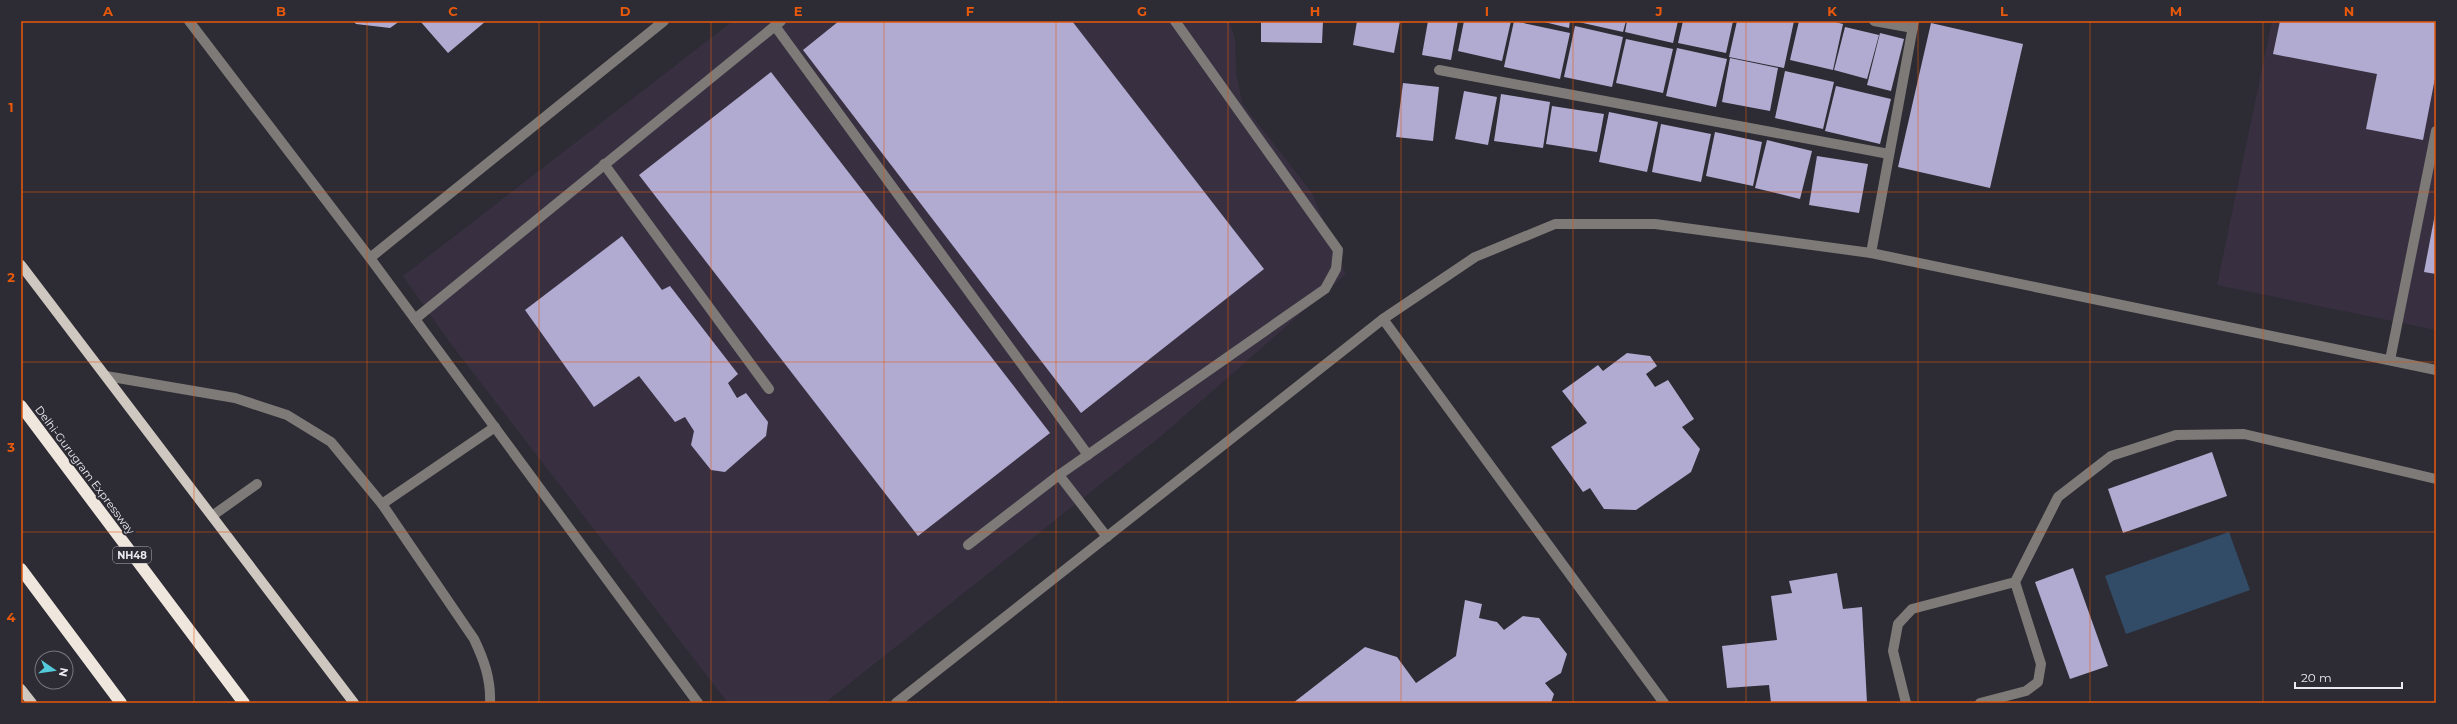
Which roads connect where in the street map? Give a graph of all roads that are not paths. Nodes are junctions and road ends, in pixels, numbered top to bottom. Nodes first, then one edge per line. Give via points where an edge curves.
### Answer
1 (189, 21) edge
2 (664, 21) edge
3 (1175, 21) edge
4 (1874, 21) edge
5 (778, 24) edge
6 (1914, 25) edge
7 (1439, 70) dead end
8 (2436, 131) edge
9 (1889, 154) junction
10 (604, 164) junction
11 (1871, 253) junction
12 (370, 258) junction
13 (21, 265) edge
14 (415, 319) junction
15 (1383, 319) junction
16 (2390, 360) junction
17 (2436, 370) edge
18 (106, 376) junction
19 (769, 389) dead end
20 (21, 406) edge
21 (495, 427) junction
22 (1088, 455) junction
23 (1059, 474) junction
24 (2436, 479) edge
25 (257, 484) dead end
26 (382, 504) junction
27 (212, 516) junction
28 (1107, 537) junction
29 (968, 545) dead end
30 (21, 569) edge
31 (2015, 582) junction
32 (21, 689) edge
33 (32, 703) edge
34 (121, 703) edge
35 (244, 703) edge
36 (354, 703) edge
37 (490, 703) edge
38 (698, 703) edge
39 (896, 703) edge
40 (1664, 703) edge
41 (1906, 703) edge
42 (1980, 703) edge

1 - 12 street
2 - 12 street
3 - 22 street via 1338,250 1336,269 1325,288
4 - 6 street
5 - 10 street
5 - 22 street
6 - 9 street
7 - 9 street
8 - 16 street
9 - 11 street
10 - 14 street
10 - 19 street
11 - 15 street via 1655,224 1555,224 1475,257
11 - 16 street
12 - 14 street
13 - 18 main road
14 - 21 street
15 - 28 street
15 - 40 street
16 - 17 street
18 - 26 street via 235,398 287,414 330,442
18 - 27 main road
20 - 35 highway, Delhi-Gurugram Expressway / NH48
21 - 26 street
21 - 38 street
22 - 23 street
23 - 28 street
23 - 29 street
24 - 31 street via 2244,434 2176,435 2111,456 2058,497
25 - 27 street
26 - 37 street via 474,639 484,660 491,688
27 - 36 main road
28 - 39 street
30 - 34 highway
31 - 41 street via 1912,609 1898,624 1893,651
31 - 42 street via 2041,664 2038,682 2026,691
32 - 33 main road

